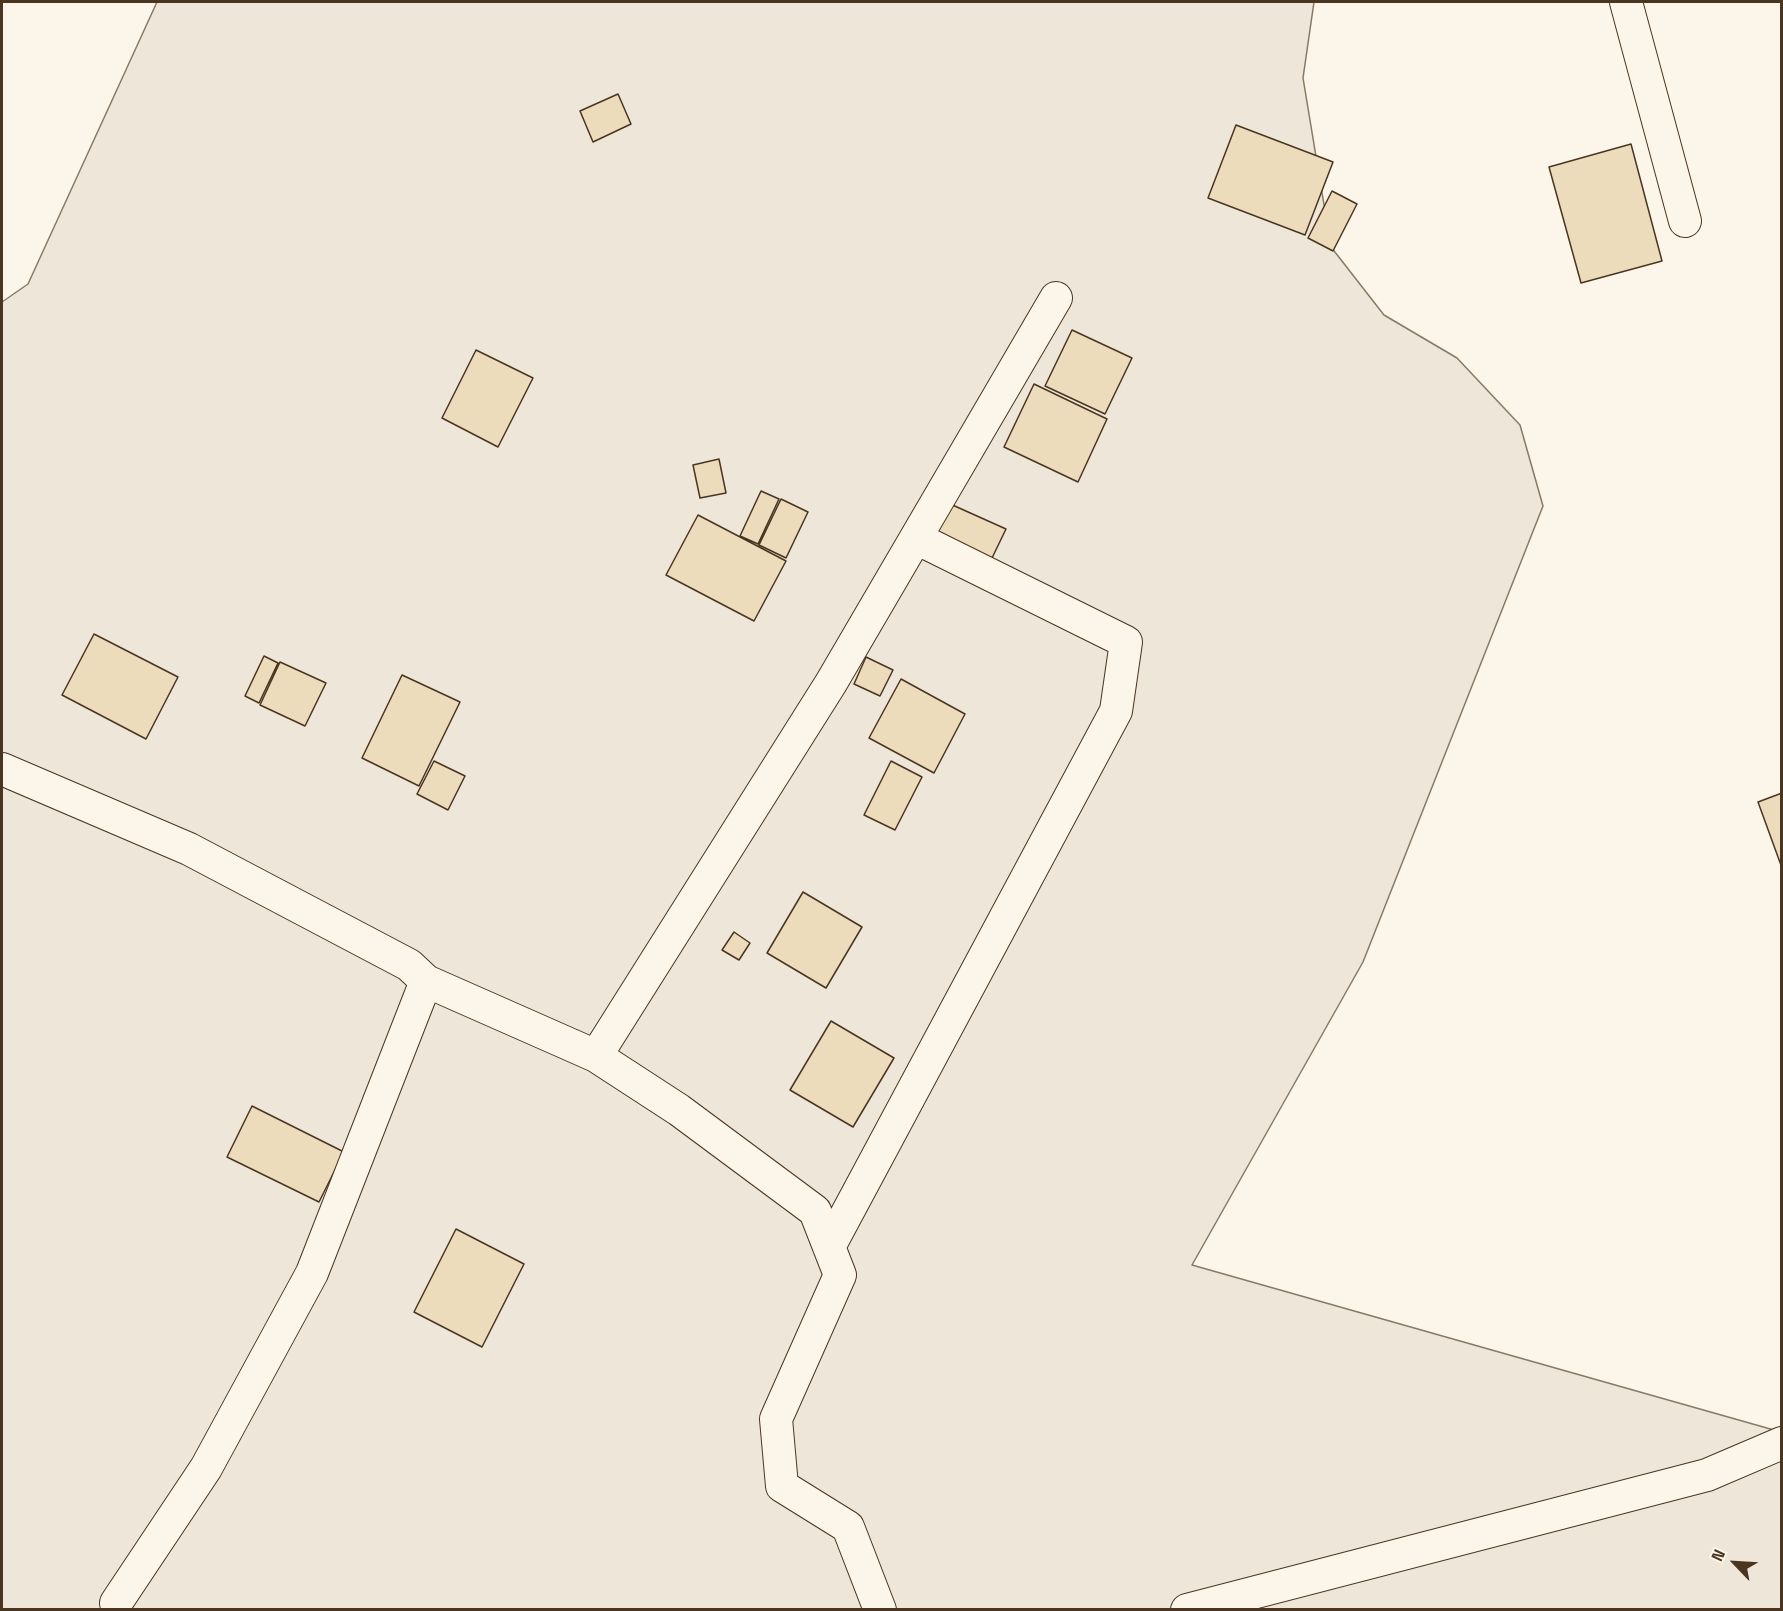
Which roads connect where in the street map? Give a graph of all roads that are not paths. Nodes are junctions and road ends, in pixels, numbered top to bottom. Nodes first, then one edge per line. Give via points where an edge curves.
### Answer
1 (1626, 2) edge
2 (1685, 221) dead end
3 (1056, 298) dead end
4 (916, 538) junction
5 (2, 769) edge
6 (426, 981) junction
7 (596, 1056) junction
8 (829, 1246) junction
9 (1782, 1443) edge
10 (116, 1603) dead end
11 (880, 1610) edge
12 (1187, 1610) edge

1 - 2 street
3 - 4 street
4 - 7 street via 831,683
4 - 8 street via 1126,642 1116,711
5 - 6 street via 189,849 409,965
6 - 7 street
6 - 10 street via 312,1273 206,1468
7 - 8 street via 679,1110 815,1210
8 - 11 street via 840,1275 776,1419 782,1486 848,1527
9 - 12 street via 1707,1475

